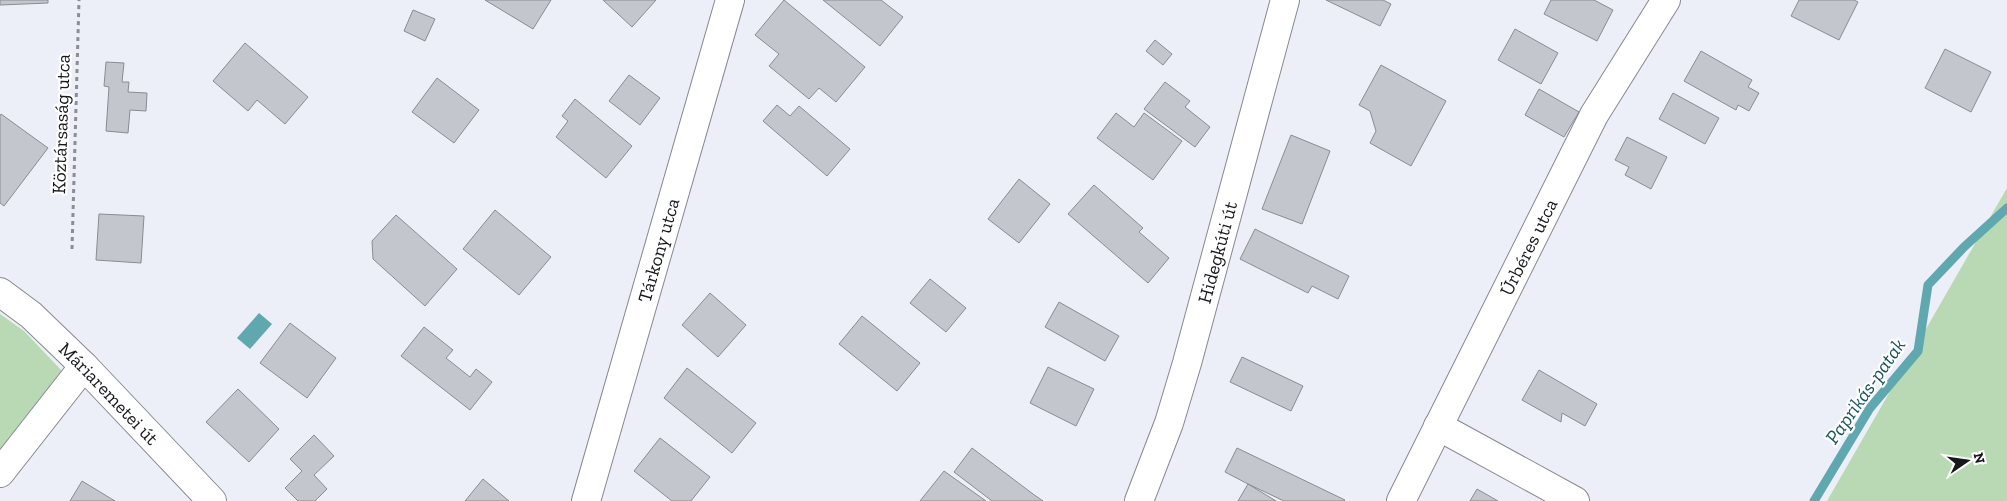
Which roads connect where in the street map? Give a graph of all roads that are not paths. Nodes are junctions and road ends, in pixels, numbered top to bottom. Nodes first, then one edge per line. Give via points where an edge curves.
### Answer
1 (730, 0) edge
2 (1284, 0) edge
3 (1666, 0) edge
4 (0, 292) edge
5 (84, 366) junction
6 (1438, 426) junction
7 (0, 473) edge
8 (212, 501) edge
9 (586, 501) edge
10 (1139, 501) edge
11 (1401, 501) edge
12 (1575, 501) edge

1 - 9 street, Tárkony utca
2 - 10 street, Hidegkúti út via 1187,363 1169,423
3 - 6 street, Úrbéres utca via 1594,116
4 - 5 street, Máriaremetei út via 31,315
5 - 7 street
5 - 8 street, Máriaremetei út
6 - 11 street, Úrbéres utca
6 - 12 street

